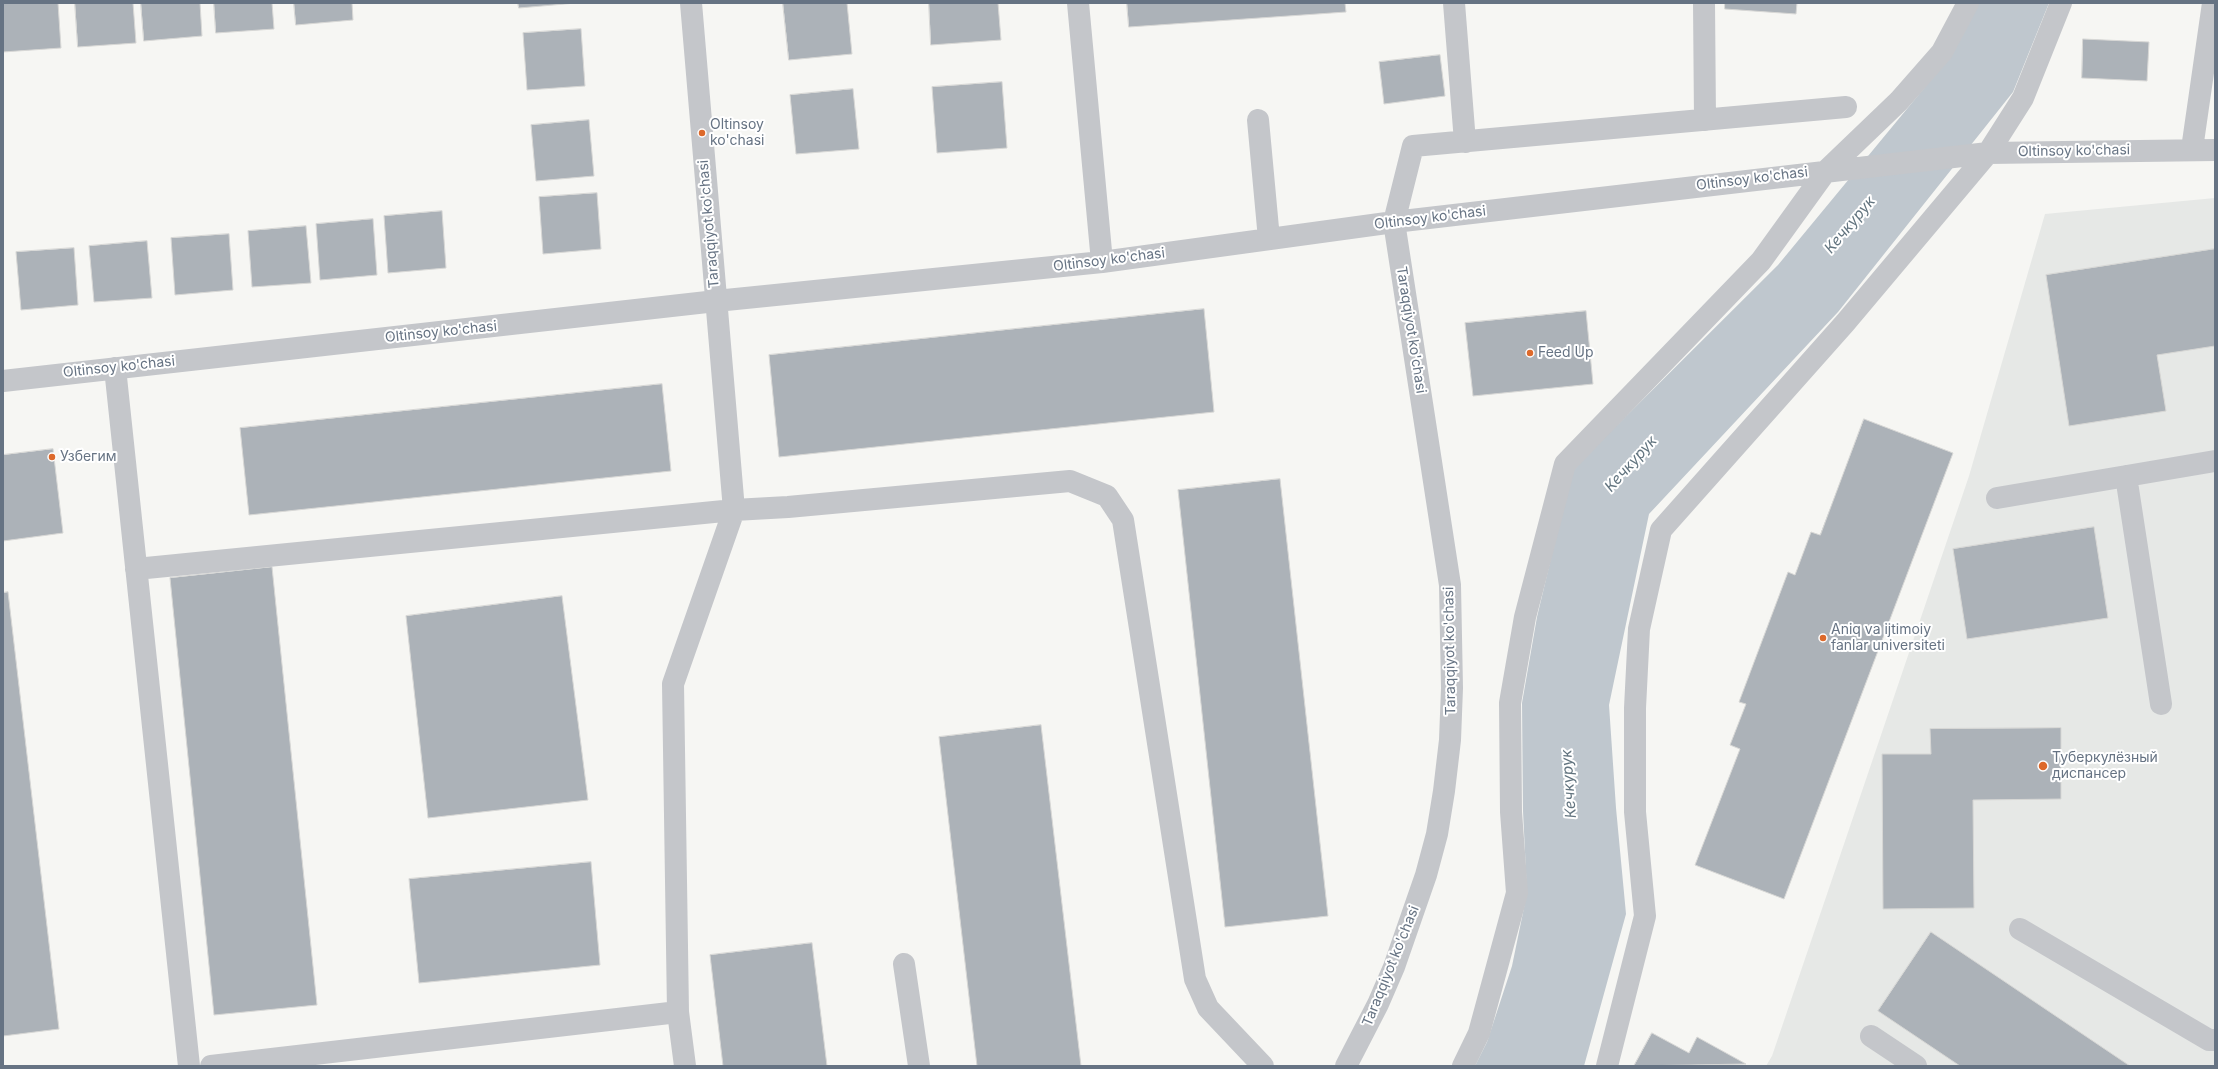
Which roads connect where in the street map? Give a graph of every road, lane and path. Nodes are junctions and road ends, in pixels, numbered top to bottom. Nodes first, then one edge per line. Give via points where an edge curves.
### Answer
1 (691, 3) edge
2 (1078, 3) edge
3 (1454, 3) edge
4 (1704, 3) edge
5 (1968, 3) edge
6 (2061, 3) edge
7 (2213, 3) edge
8 (1846, 107) dead end
9 (1258, 120) dead end
10 (1705, 120) junction
11 (1465, 142) junction
12 (2192, 149) junction
13 (2215, 150) edge
14 (1988, 153) junction
15 (1826, 171) junction
16 (1394, 222) junction
17 (1269, 239) junction
18 (1102, 262) junction
19 (716, 300) junction
20 (115, 368) junction
21 (3, 380) edge
22 (2215, 461) edge
23 (2126, 476) junction
24 (1997, 498) dead end
25 (734, 510) junction
26 (136, 569) junction
27 (2161, 704) dead end
28 (2020, 929) dead end
29 (904, 964) dead end
30 (678, 1012) junction
31 (1871, 1036) dead end
32 (2215, 1040) edge
33 (189, 1066) edge
34 (211, 1066) edge
35 (685, 1066) edge
36 (919, 1066) edge
37 (1263, 1066) edge
38 (1346, 1066) edge
39 (1463, 1066) edge
40 (1607, 1066) edge
41 (1916, 1066) edge

1 - 19 street, Taraqqiyot ko'chasi
2 - 18 street
3 - 11 street
4 - 10 street
5 - 15 street via 1942,52 1899,101
6 - 14 street via 2023,98
7 - 12 street
8 - 10 street
9 - 17 street
10 - 11 street
11 - 16 street via 1413,146
12 - 13 street, Oltinsoy ko'chasi
12 - 14 street, Oltinsoy ko'chasi
14 - 15 street, Oltinsoy ko'chasi
14 - 40 street via 1845,323 1661,530 1639,629 1635,708 1635,812 1645,916
15 - 16 street, Oltinsoy ko'chasi
15 - 39 street via 1761,260 1565,464 1525,617 1510,703 1511,812 1517,893 1479,1034
16 - 17 street, Oltinsoy ko'chasi
16 - 38 street, Taraqqiyot ko'chasi via 1450,585 1450,740 1439,820 1426,875 1394,967
17 - 18 street, Oltinsoy ko'chasi
18 - 19 street, Oltinsoy ko'chasi
19 - 20 street, Oltinsoy ko'chasi
19 - 25 street, Taraqqiyot ko'chasi
20 - 21 street, Oltinsoy ko'chasi
20 - 26 street
22 - 23 street
23 - 24 street
23 - 27 street
25 - 26 street
25 - 30 street via 673,684
25 - 37 street via 1070,481 1108,496 1122,520 1195,979 1208,1008
26 - 33 street
28 - 32 street via 2209,1040
29 - 36 street
30 - 34 street
30 - 35 street
31 - 41 street

